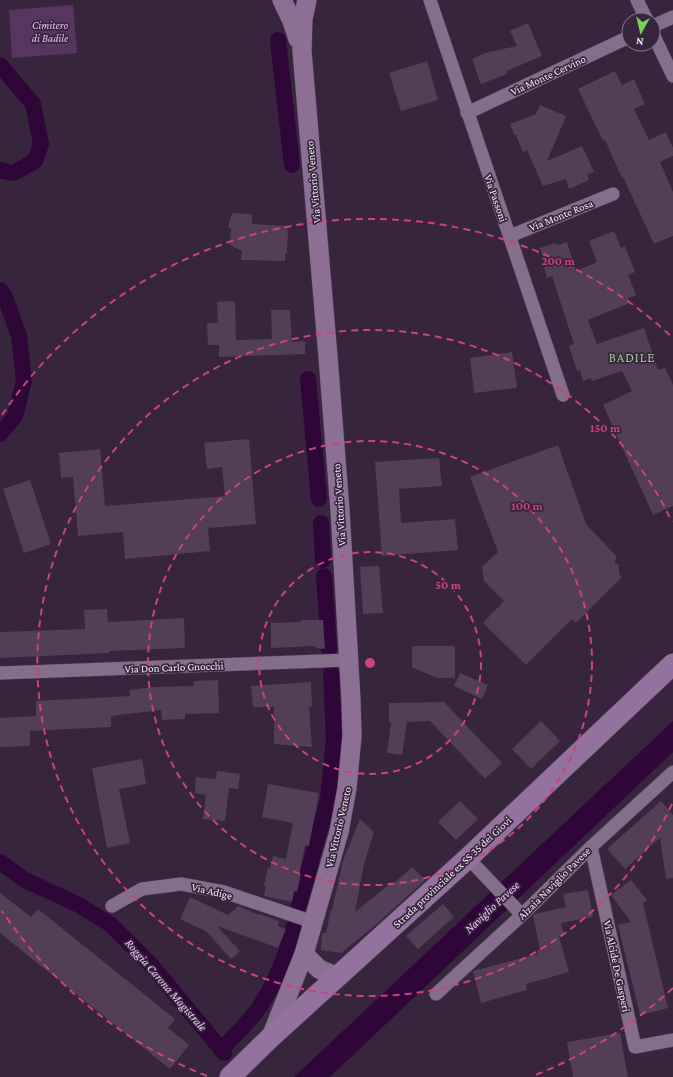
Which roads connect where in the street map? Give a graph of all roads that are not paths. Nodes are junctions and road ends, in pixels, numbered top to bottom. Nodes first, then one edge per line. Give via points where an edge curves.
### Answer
1 (282, 0) edge
2 (297, 0) edge
3 (307, 0) edge
4 (430, 0) edge
5 (637, 0) edge
6 (643, 12) edge
7 (673, 17) edge
8 (661, 22) edge
9 (621, 41) edge
10 (302, 51) junction
11 (661, 51) edge
12 (673, 76) edge
13 (467, 113) junction
14 (613, 194) dead end
15 (510, 236) junction
16 (563, 396) dead end
17 (349, 660) junction
18 (673, 664) edge
19 (0, 673) edge
20 (673, 772) edge
21 (591, 847) junction
22 (468, 858) junction
23 (112, 906) dead end
24 (519, 912) junction
25 (313, 922) junction
26 (304, 954) junction
27 (338, 977) junction
28 (436, 994) dead end
29 (271, 1037) junction
30 (673, 1040) edge
31 (230, 1077) edge

1 - 2 street
1 - 10 street, Via Vittorio Veneto
3 - 10 street, Via Vittorio Veneto via 303,19
4 - 13 street, Via Passoni
5 - 6 street
7 - 8 street
9 - 13 street, Via Monte Cervino
10 - 17 street, Via Vittorio Veneto via 330,380
11 - 12 street
13 - 15 street, Via Passoni
14 - 15 street, Via Monte Rosa
15 - 16 street, Via Passoni
17 - 19 street, Via Don Carlo Gnocchi
17 - 25 street, Via Vittorio Veneto via 352,731 347,788 339,832
18 - 22 main road, Strada provinciale ex SS 35 dei Giovi
20 - 21 street, Alzaia Naviglio Pavese
21 - 24 street, Alzaia Naviglio Pavese
21 - 30 street, Via Alcide De Gasperi via 635,1047
22 - 24 street
22 - 27 main road, Strada provinciale ex SS 35 dei Giovi
23 - 25 street, Via Adige via 142,889 181,884 224,892
24 - 28 street, Alzaia Naviglio Pavese
25 - 26 street, Via Vittorio Veneto
26 - 27 street via 319,969
26 - 29 street, Via Vittorio Veneto
27 - 29 main road, Strada provinciale ex SS 35 dei Giovi
29 - 31 main road, Strada provinciale ex SS 35 dei Giovi

